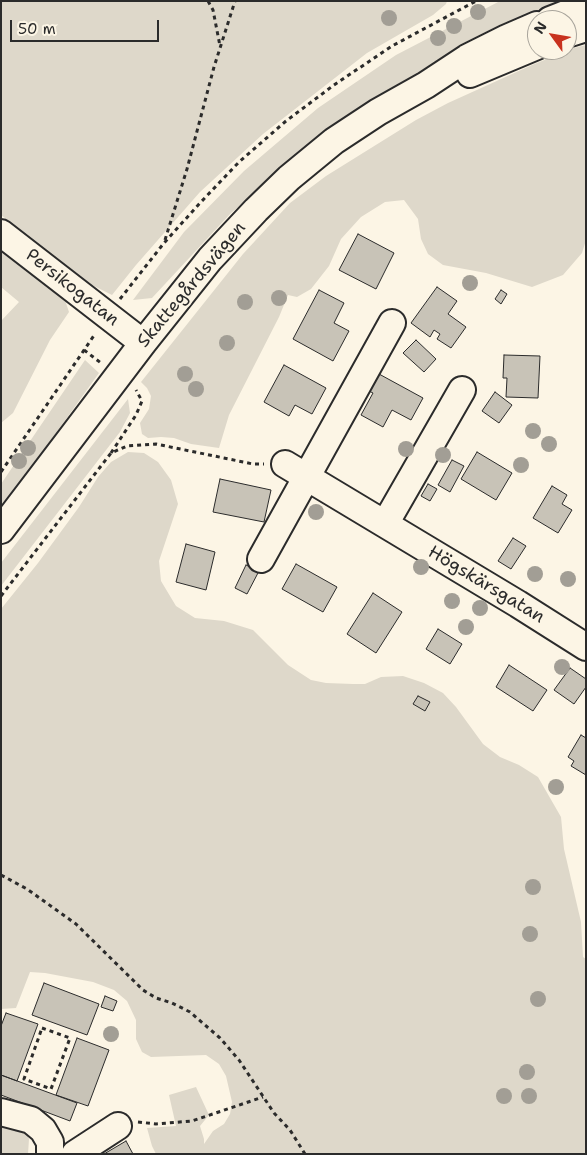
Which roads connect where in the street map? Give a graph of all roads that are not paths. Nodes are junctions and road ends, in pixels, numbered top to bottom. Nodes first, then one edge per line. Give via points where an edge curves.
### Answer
1 (527, 30) edge
2 (527, 50) edge
3 (426, 85) junction
4 (1, 233) edge
5 (392, 323) dead end
6 (142, 343) junction
7 (462, 390) dead end
8 (296, 470) junction
9 (385, 524) junction
10 (1, 530) edge
11 (260, 559) dead end
12 (586, 647) edge
13 (1, 1112) edge
14 (118, 1126) road end
15 (50, 1154) edge
16 (75, 1154) edge

1 - 3 street, Skattegårdsvägen via 467,58
2 - 3 street, Skattegårdsvägen via 451,82
3 - 6 street, Skattegårdsvägen via 348,132 289,178 210,259
4 - 6 street, Persikogatan
5 - 8 street
6 - 10 street, Skattegårdsvägen
7 - 9 street
8 - 9 street, Högskärsgatan
8 - 11 street
9 - 12 street, Högskärsgatan
13 - 15 street via 30,1120 43,1130 50,1142
14 - 16 street

